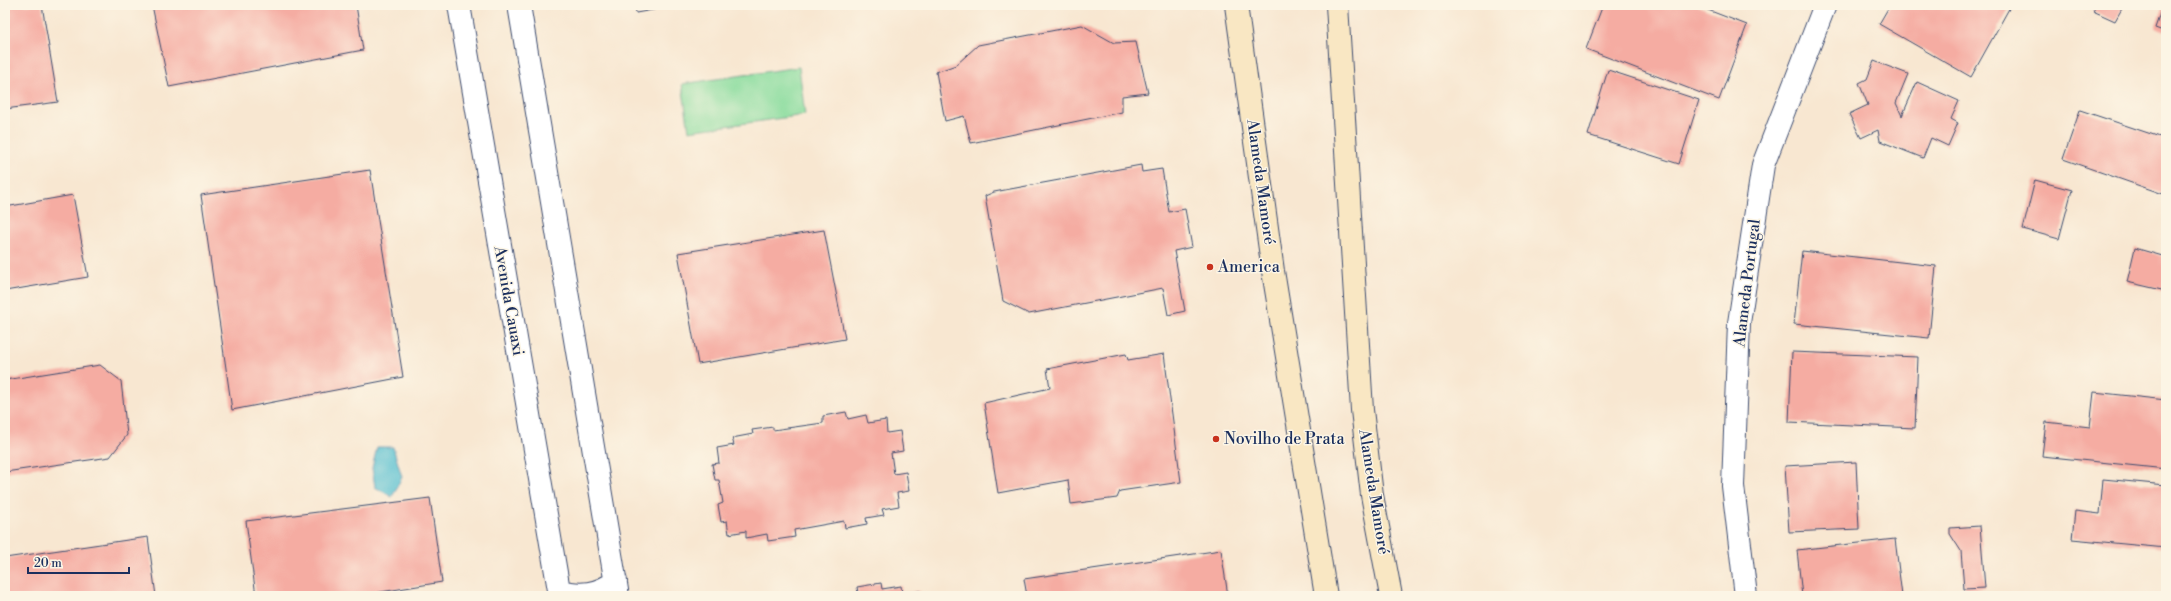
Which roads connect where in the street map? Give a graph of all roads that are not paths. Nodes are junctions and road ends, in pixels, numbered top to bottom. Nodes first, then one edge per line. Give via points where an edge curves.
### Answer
1 (459, 5) edge
2 (519, 5) edge
3 (1236, 5) edge
4 (1337, 5) edge
5 (1826, 5) edge
6 (617, 589) edge
7 (559, 594) edge
8 (1326, 596) edge
9 (1391, 596) edge
10 (1746, 596) edge

1 - 7 street, Avenida Cauaxi
2 - 6 street
3 - 8 main road, Alameda Mamoré via 1274,271
4 - 9 main road, Alameda Mamoré via 1362,410 1372,495
5 - 10 street, Alameda Portugal via 1763,165 1738,323 1732,486
6 - 7 street via 605,589 593,594

